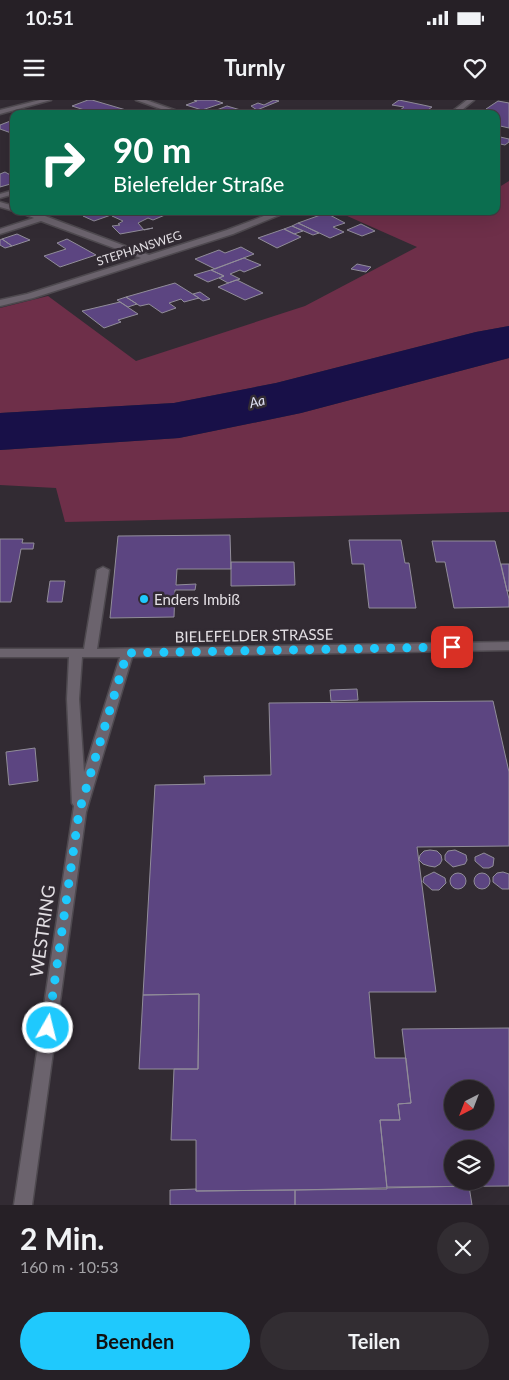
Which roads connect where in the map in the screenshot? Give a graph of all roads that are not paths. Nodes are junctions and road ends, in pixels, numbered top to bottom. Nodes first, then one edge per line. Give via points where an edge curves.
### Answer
1 (48, 100) edge
2 (139, 100) edge
3 (471, 100) edge
4 (170, 110) edge
5 (457, 110) edge
6 (0, 112) edge
7 (33, 215) edge
8 (275, 215) edge
9 (42, 218) junction
10 (0, 232) edge
11 (148, 258) junction
12 (0, 303) edge
13 (103, 570) dead end
14 (509, 646) edge
15 (0, 653) edge
16 (83, 653) junction
17 (127, 653) junction
18 (79, 812) junction
19 (24, 1205) edge

1 - 6 street
2 - 4 street
3 - 5 street
7 - 9 street
8 - 11 street, STEPHANSWEG
9 - 10 street
9 - 11 street
11 - 12 street, STEPHANSWEG
13 - 16 street, WESTRING
14 - 17 street, BIELEFELDER STRASSE
15 - 16 street, BIELEFELDER STRASSE
16 - 17 street, BIELEFELDER STRASSE
16 - 18 street, WESTRING via 73,699
17 - 18 street, WESTRING
18 - 19 street, WESTRING

